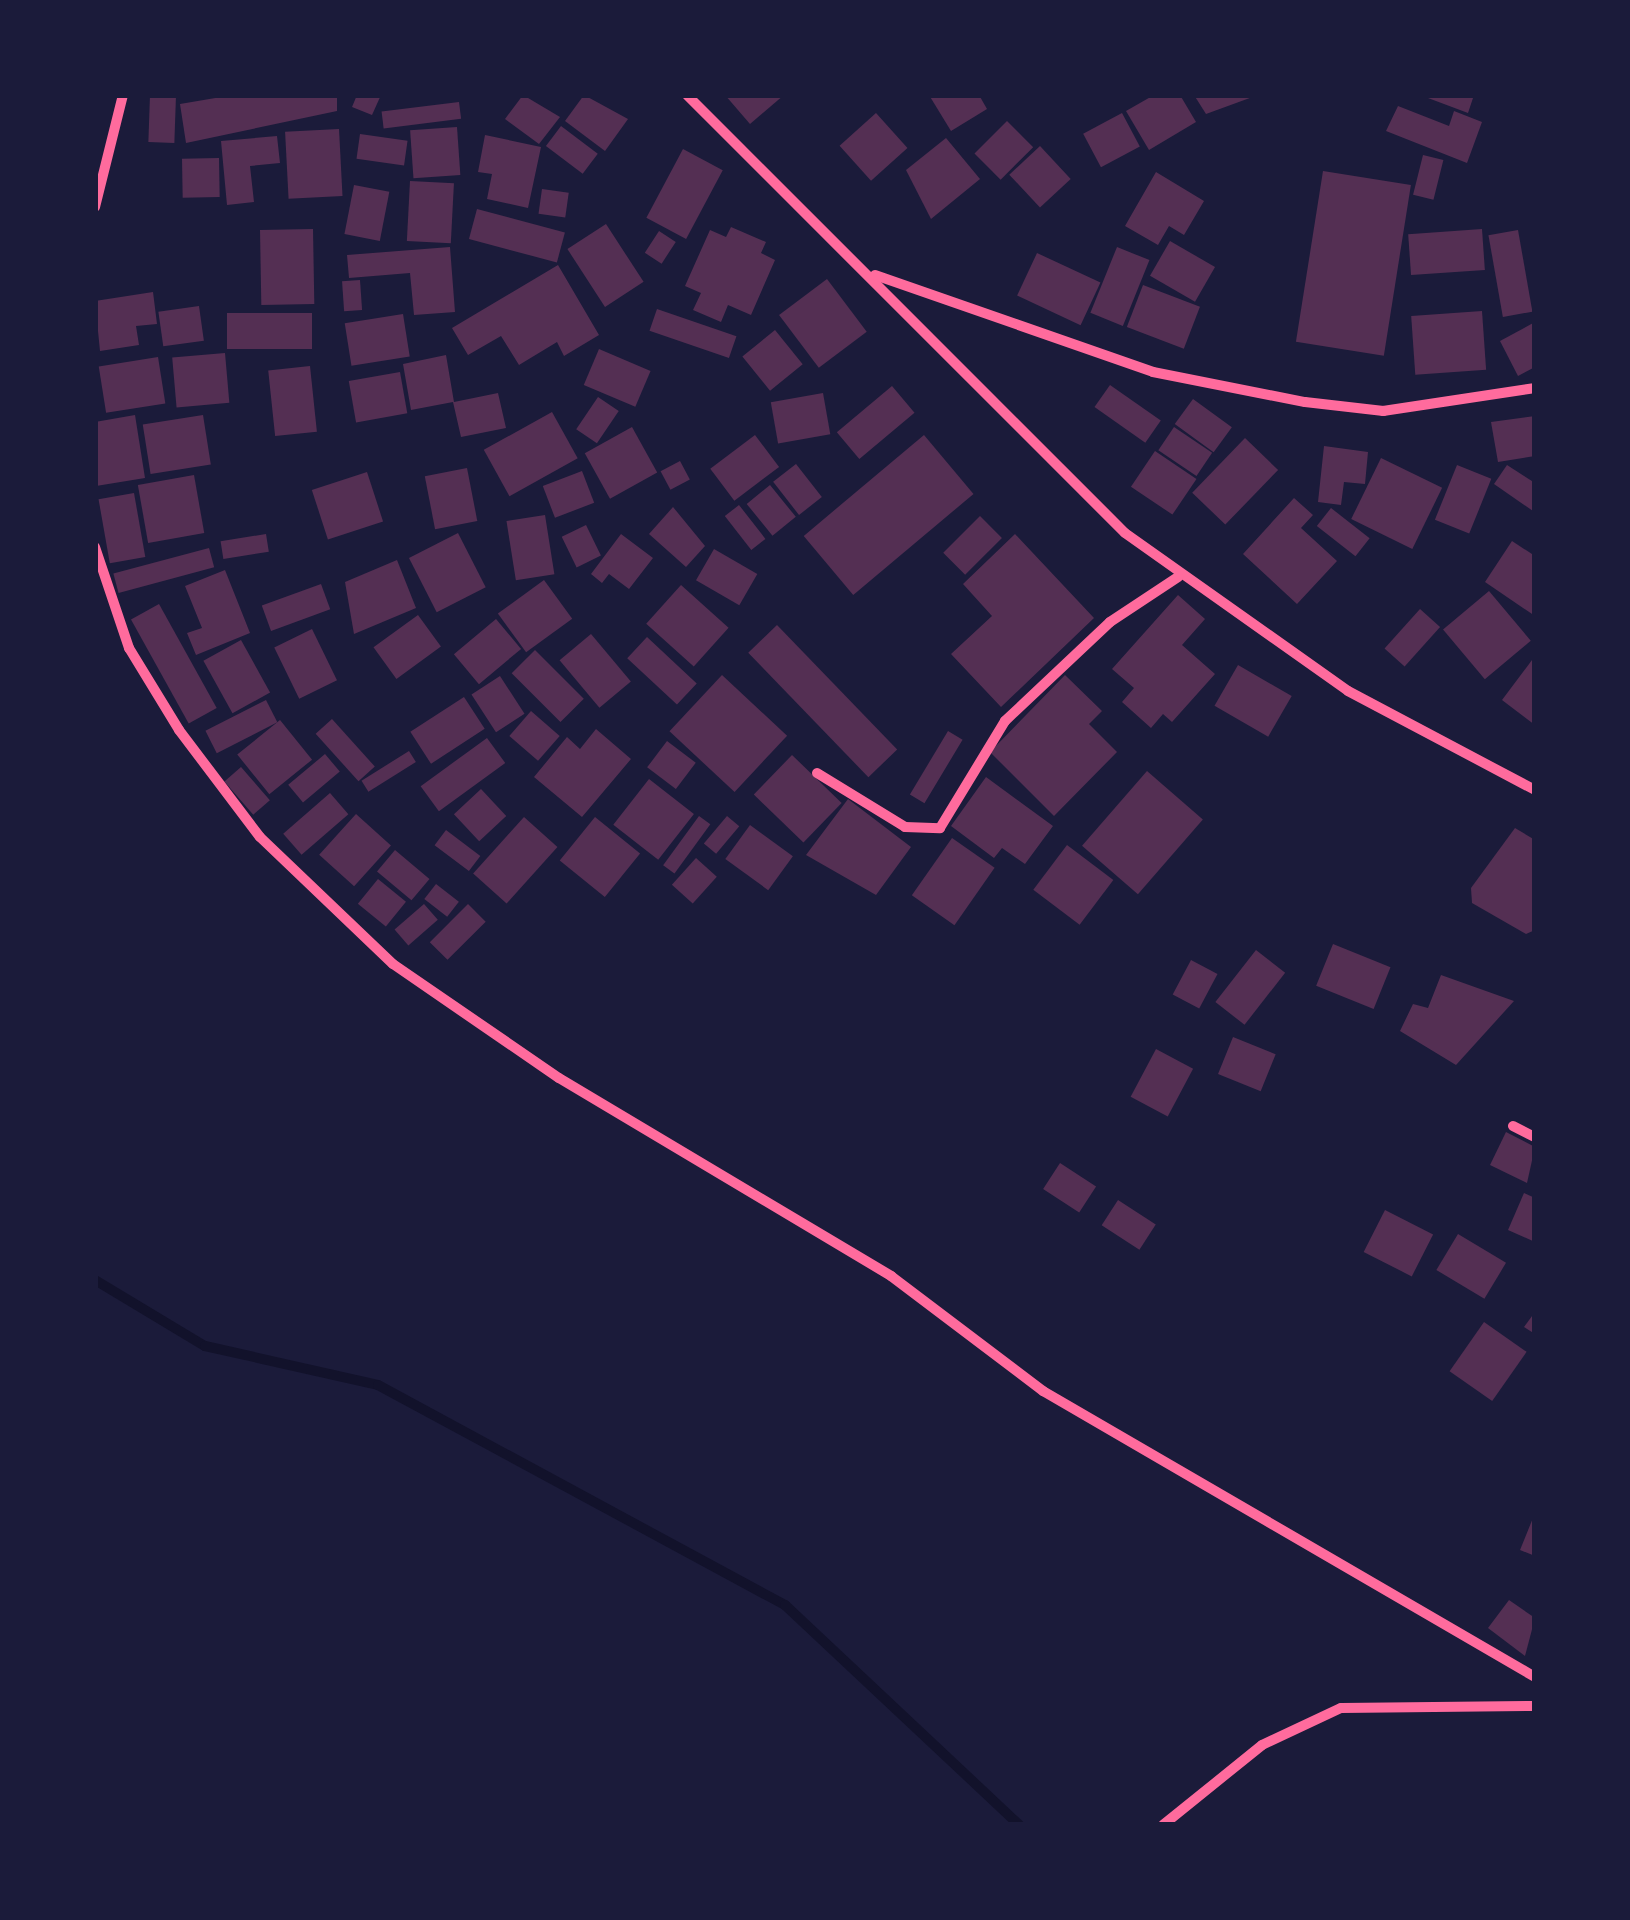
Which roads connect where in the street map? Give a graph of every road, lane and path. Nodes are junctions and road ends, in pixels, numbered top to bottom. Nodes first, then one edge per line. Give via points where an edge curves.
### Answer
1 (124, 95) edge
2 (687, 95) edge
3 (95, 207) edge
4 (869, 272) junction
5 (1535, 388) edge
6 (95, 548) edge
7 (1178, 577) junction
8 (816, 773) dead end
9 (1535, 790) edge
10 (1513, 1126) dead end
11 (1535, 1137) edge
12 (1535, 1677) edge
13 (1535, 1706) edge
14 (1163, 1825) edge

1 - 3 street
2 - 4 street
4 - 5 street via 1153,372 1305,402 1383,411
4 - 7 street via 1059,474
6 - 12 street via 129,648 178,730 260,837 394,964 558,1078 876,1266 1059,1401
7 - 8 street via 1110,622 1006,720 940,828 905,827
7 - 9 street via 1348,691
10 - 11 street
13 - 14 street via 1341,1708 1262,1744

